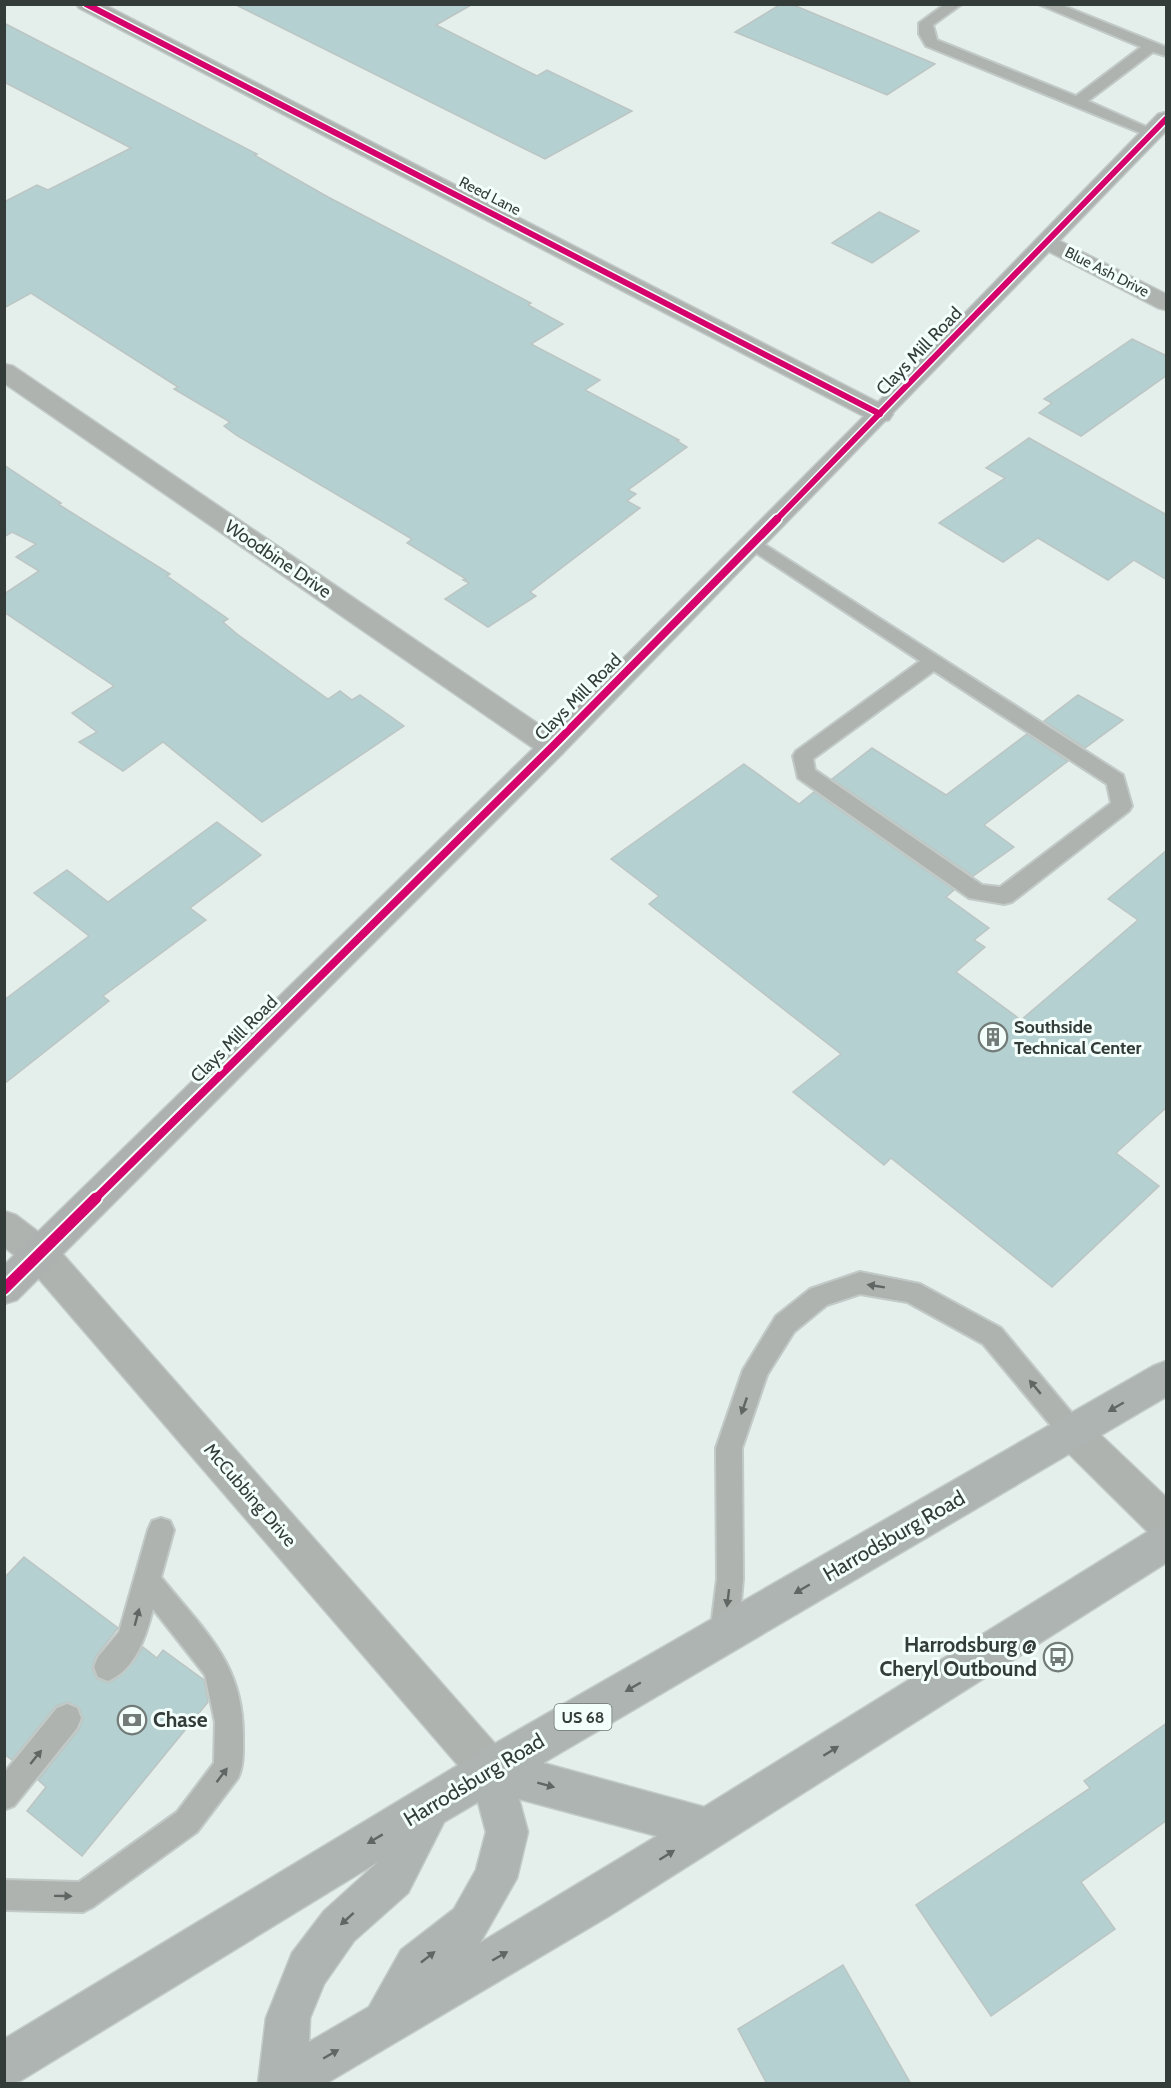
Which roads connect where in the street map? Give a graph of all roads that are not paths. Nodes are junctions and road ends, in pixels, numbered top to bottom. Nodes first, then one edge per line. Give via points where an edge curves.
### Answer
1 (86, 4) edge
2 (955, 4) edge
3 (1045, 4) edge
4 (1152, 46) junction
5 (1167, 52) edge
6 (1077, 103) junction
7 (1160, 126) edge
8 (1048, 242) junction
9 (1167, 303) edge
10 (4, 371) edge
11 (880, 414) junction
12 (753, 543) junction
13 (934, 661) junction
14 (552, 747) junction
15 (4, 1226) edge
16 (40, 1254) junction
17 (4, 1289) edge
18 (1167, 1378) edge
19 (1072, 1432) junction
20 (1167, 1523) edge
21 (161, 1530) dead end
22 (1167, 1542) edge
23 (147, 1580) junction
24 (724, 1635) junction
25 (108, 1667) dead end
26 (68, 1718) dead end
27 (490, 1770) junction
28 (4, 1797) edge
29 (430, 1806) junction
30 (708, 1829) junction
31 (4, 1895) edge
32 (385, 2023) junction
33 (4, 2065) edge
34 (282, 2083) edge

1 - 11 street, Reed Lane
2 - 6 lane via 926,23 931,43
3 - 4 lane
4 - 5 lane
4 - 6 lane
6 - 7 lane
7 - 8 main road, Clays Mill Road
8 - 9 street, Blue Ash Drive
8 - 11 main road, Clays Mill Road
10 - 14 street, Woodbine Drive
11 - 12 main road, Clays Mill Road
12 - 13 lane
12 - 14 main road, Clays Mill Road
13 - 13 lane via 1116,780 1122,806 1004,896 977,892 805,773 803,756
14 - 16 main road, Clays Mill Road
15 - 16 street, McCubbing Drive
16 - 17 main road, Clays Mill Road
16 - 27 street, McCubbing Drive
18 -> 19 main road, Harrodsburg Road / US 68
19 - 20 street
19 -> 24 main road, Harrodsburg Road / US 68
19 -> 24 lane via 992,1336 911,1292 860,1283 819,1297 785,1324 756,1370 729,1448 730,1579
21 - 23 lane
30 -> 22 main road
25 -> 23 lane via 131,1639
31 -> 23 lane via 83,1897 187,1822 228,1768 230,1722 216,1667
24 -> 27 main road, Harrodsburg Road / US 68
28 -> 26 lane
27 - 29 main road, Harrodsburg Road / US 68
27 -> 30 main road
32 -> 27 main road via 417,1966 470,1924 495,1878 507,1832
29 -> 33 main road, Harrodsburg Road / US 68
29 -> 34 main road via 393,1878 339,1926 308,1969 288,2018
32 -> 30 main road via 594,1901
34 -> 32 main road

